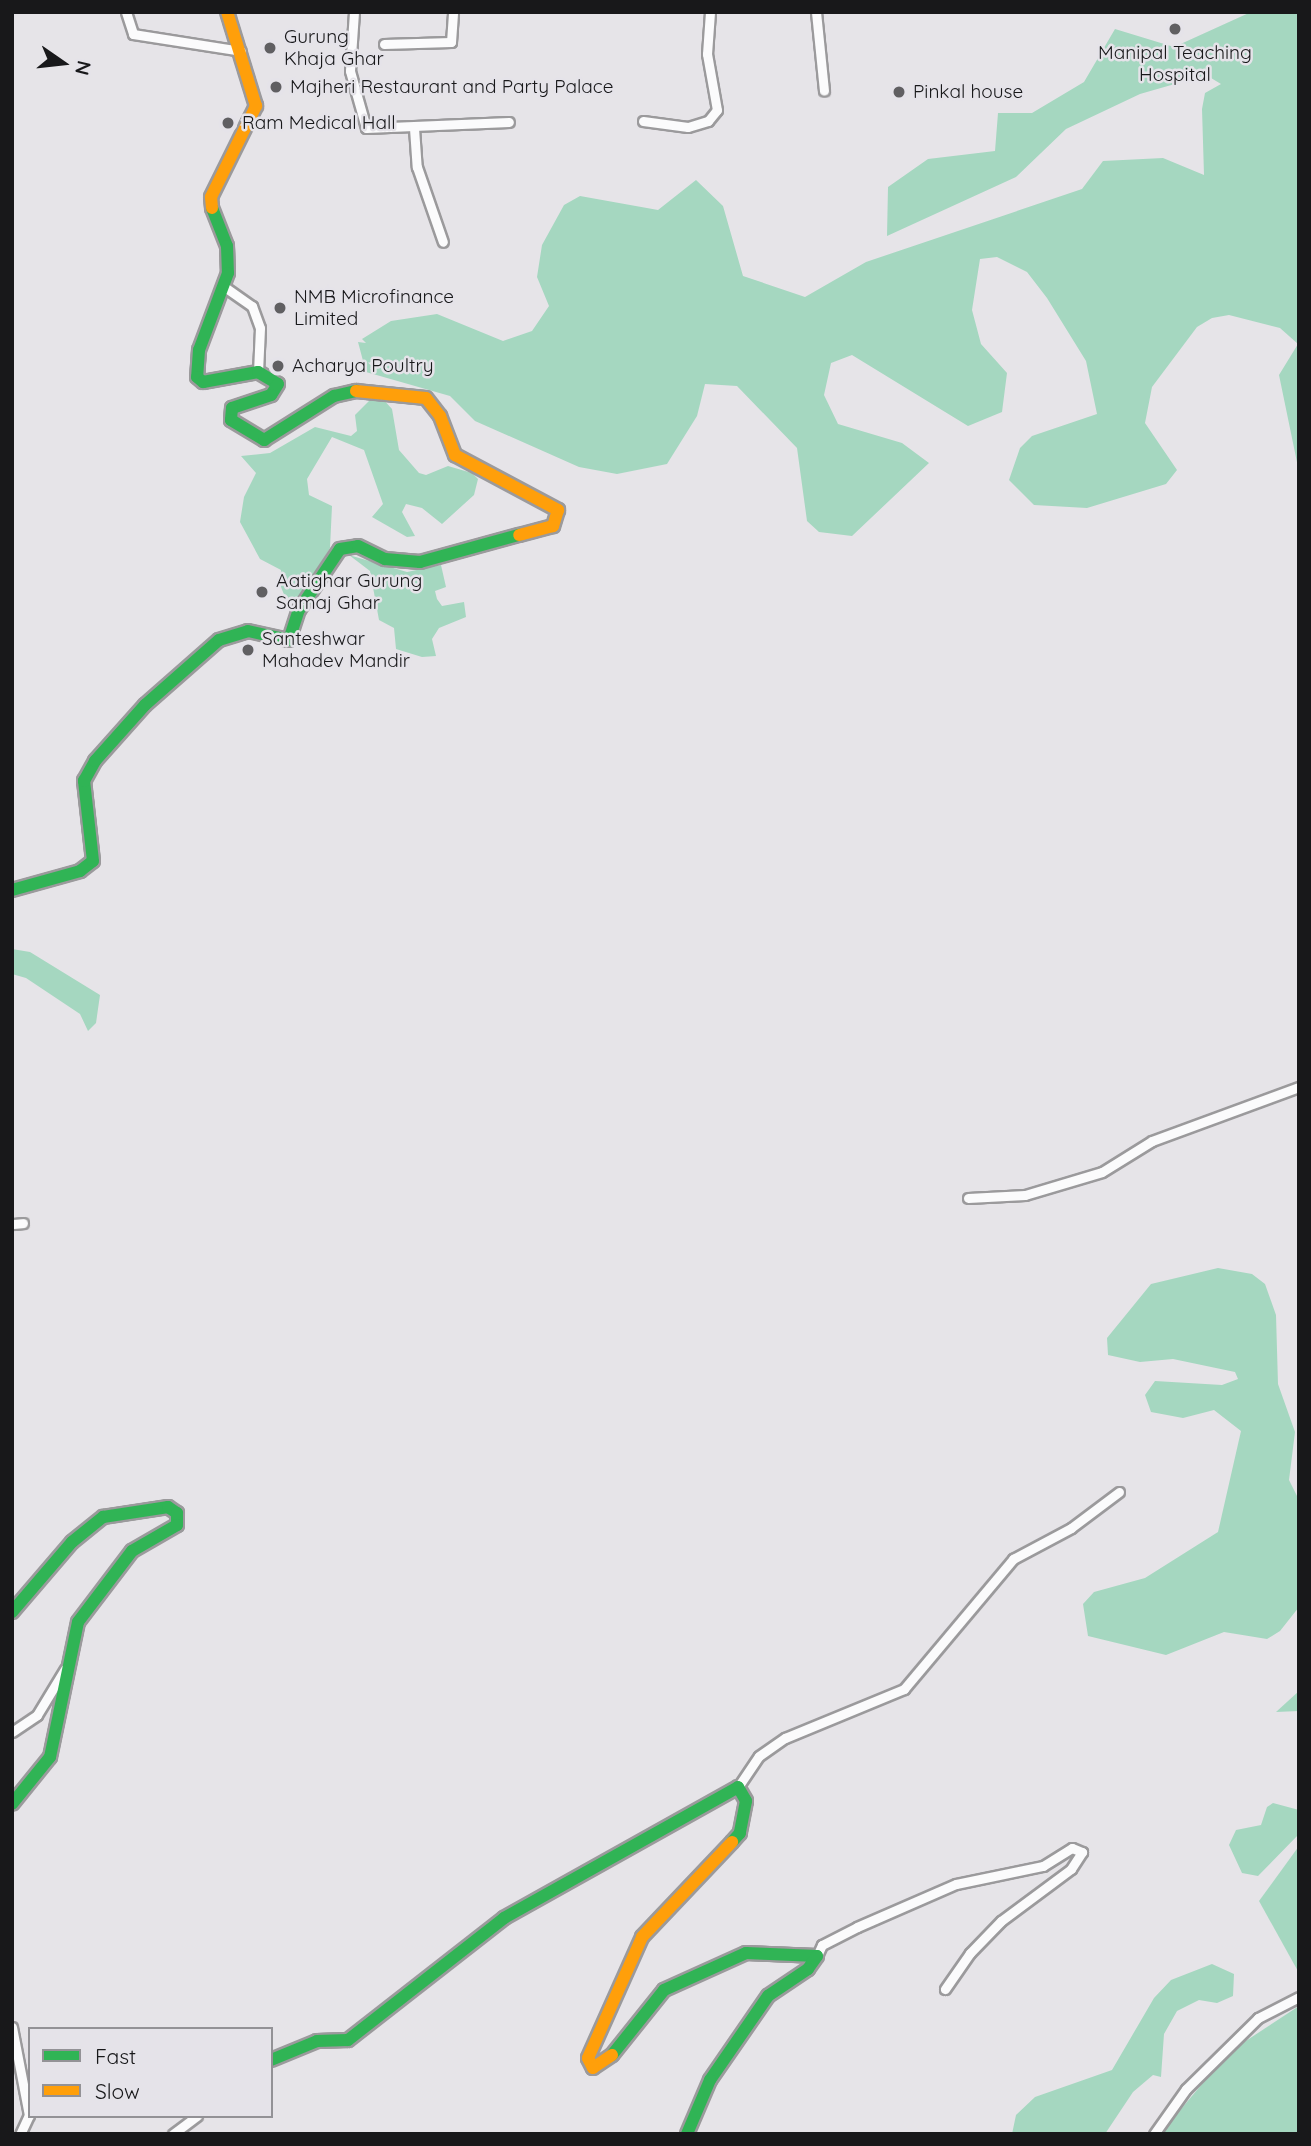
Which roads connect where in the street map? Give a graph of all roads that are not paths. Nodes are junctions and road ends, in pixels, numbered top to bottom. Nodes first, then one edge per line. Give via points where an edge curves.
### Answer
1 (126, 12) edge
2 (227, 12) edge
3 (354, 12) edge
4 (453, 12) edge
5 (710, 12) edge
6 (816, 12) edge
7 (384, 44) dead end
8 (241, 51) junction
9 (824, 91) dead end
10 (643, 121) dead end
11 (509, 122) dead end
12 (414, 128) junction
13 (443, 242) dead end
14 (226, 288) junction
15 (258, 372) junction
16 (12, 890) edge
17 (1299, 1087) edge
18 (968, 1198) dead end
19 (23, 1223) dead end
20 (12, 1224) edge
21 (1119, 1492) dead end
22 (12, 1612) edge
23 (66, 1667) junction
24 (12, 1732) edge
25 (738, 1787) junction
26 (12, 1804) edge
27 (817, 1956) junction
28 (945, 1989) dead end
29 (1299, 1997) edge
30 (12, 2027) edge
31 (273, 2059) edge
32 (28, 2110) edge
33 (28, 2117) edge
34 (194, 2118) edge
35 (20, 2134) edge
36 (173, 2134) edge
37 (687, 2134) edge
38 (1154, 2134) edge

1 - 8 street via 133,34
2 - 8 street
3 - 12 street via 350,71 366,128
4 - 7 street via 451,41
5 - 10 street via 707,54 717,110 708,121 688,127
6 - 9 street
8 - 14 street via 256,106 212,197 212,216 227,246
11 - 12 street
12 - 13 street via 417,167
14 - 15 street via 252,306 260,328
14 - 15 street via 199,350 197,377 203,382
15 - 16 street via 278,384 271,395 232,408 231,420 264,440 334,396 354,391 426,398 440,416 455,455 558,510 553,526 420,562 385,559 358,546 340,549 299,610 289,640 248,631 219,640 145,705 95,761 84,791 93,861 80,871
17 - 18 street via 1152,1141 1102,1172 1026,1195
19 - 20 street
21 - 25 street via 1071,1528 1013,1559 904,1689 785,1738 759,1756
22 - 23 street via 72,1542 103,1517 168,1507 177,1513 177,1525 132,1551 100,1589 78,1622
23 - 24 street via 37,1715
23 - 26 street via 50,1757
25 - 27 street via 746,1801 740,1833 642,1937 588,2058 593,2068 605,2064 664,1990 746,1953
25 - 31 street via 504,1918 348,2040 317,2041
27 - 28 street via 822,1945 868,1921 911,1907 966,1880 1044,1866 1072,1848 1082,1852 1071,1869 1001,1921 970,1953
27 - 37 street via 808,1969 768,1996 710,2080
29 - 38 street via 1258,2018 1186,2089
30 - 32 street
33 - 35 street
34 - 36 street

